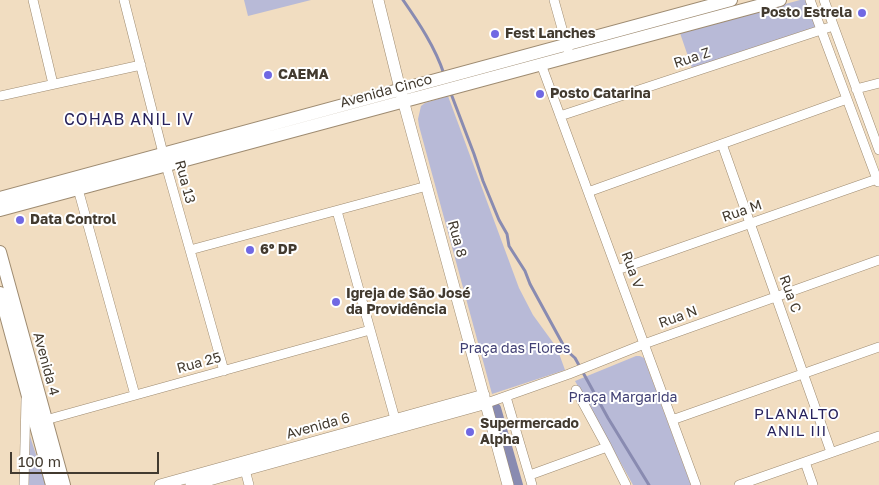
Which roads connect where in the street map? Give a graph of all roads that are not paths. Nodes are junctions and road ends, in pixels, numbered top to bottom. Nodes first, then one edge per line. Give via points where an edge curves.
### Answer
1 (33, 0) edge
2 (124, 0) edge
3 (378, 0) edge
4 (554, 0) edge
5 (731, 0) edge
6 (780, 0) edge
7 (810, 0) edge
8 (824, 0) edge
9 (833, 26) junction
10 (821, 30) junction
11 (568, 50) junction
12 (541, 64) junction
13 (141, 65) junction
14 (879, 83) edge
15 (53, 84) junction
16 (856, 89) junction
17 (402, 95) junction
18 (0, 96) edge
19 (847, 99) junction
20 (560, 116) junction
21 (722, 144) junction
22 (879, 150) edge
23 (165, 159) junction
24 (878, 181) edge
25 (427, 186) junction
26 (78, 189) junction
27 (588, 192) junction
28 (0, 198) edge
29 (0, 210) edge
30 (337, 211) junction
31 (750, 223) junction
32 (190, 250) junction
33 (0, 252) edge
34 (879, 260) edge
35 (617, 270) junction
36 (776, 296) junction
37 (1, 298) edge
38 (370, 330) junction
39 (644, 344) junction
40 (879, 347) edge
41 (224, 371) junction
42 (804, 374) junction
43 (26, 389) junction
44 (576, 390) dead end
45 (135, 395) junction
46 (506, 397) junction
47 (485, 399) junction
48 (672, 420) junction
49 (40, 421) junction
50 (397, 424) junction
51 (879, 436) edge
52 (607, 447) junction
53 (831, 452) junction
54 (805, 462) junction
55 (244, 466) junction
56 (530, 475) junction
57 (24, 485) edge
58 (52, 485) edge
59 (64, 485) edge
60 (160, 485) edge
61 (191, 485) edge
62 (249, 485) edge
63 (508, 485) edge
64 (532, 485) edge
65 (626, 485) edge
66 (696, 485) edge
67 (739, 485) edge
68 (813, 485) edge

1 - 15 street
2 - 13 street, Rua 13
3 - 17 street, Rua 8
4 - 11 street
5 - 11 main road, Avenida Cinco
6 - 11 main road, Avenida Cinco
7 - 10 street
8 - 9 street
9 - 10 street, Rua Z
9 - 16 street
10 - 19 street
10 - 20 street, Rua Z
11 - 12 main road, Avenida Cinco
11 - 17 main road, Avenida Cinco via 468,70 424,82
12 - 17 main road, Avenida Cinco via 428,95
12 - 20 street, Rua V
13 - 15 street
13 - 23 street, Rua 13
14 - 16 street
15 - 18 street
16 - 22 street
17 - 23 main road, Avenida Cinco
17 - 25 street, Rua 8
19 - 21 street
19 - 24 street
20 - 27 street, Rua V
21 - 27 street
21 - 31 street, Rua C
23 - 26 main road, Avenida Cinco
23 - 28 main road, Avenida Cinco
23 - 32 street, Rua 13
24 - 31 street, Rua M
25 - 30 street
25 - 47 street, Rua 8
26 - 29 main road, Avenida Cinco
26 - 45 street
27 - 35 street, Rua V
30 - 32 street
30 - 38 street
31 - 35 street, Rua M
31 - 36 street, Rua C
32 - 41 street, Rua 13
33 - 49 main road, Avenida 4
34 - 36 street, Rua N
35 - 39 street, Rua V
36 - 39 street, Rua N
36 - 42 street, Rua C
37 - 43 main road, Avenida 4
38 - 41 street, Rua 25
38 - 50 street
39 - 46 street, Rua N
39 - 48 street, Rua V
40 - 42 street
41 - 45 street, Rua 25
42 - 48 street
42 - 53 street, Rua C
43 - 49 main road, Avenida 4
43 - 57 street
44 - 52 street
45 - 49 street, Rua 25
46 - 47 street, Rua N
46 - 56 street
47 - 50 street, Avenida 6
47 - 63 street, Rua 8
48 - 66 street, Rua V
49 - 58 main road, Avenida 4
49 - 59 main road, Avenida 4
50 - 55 street, Avenida 6
51 - 53 street
52 - 56 street
52 - 65 street
53 - 54 street
54 - 67 street
54 - 68 street
55 - 60 street, Avenida 6
55 - 61 street, Avenida 6
55 - 62 street
56 - 64 street

